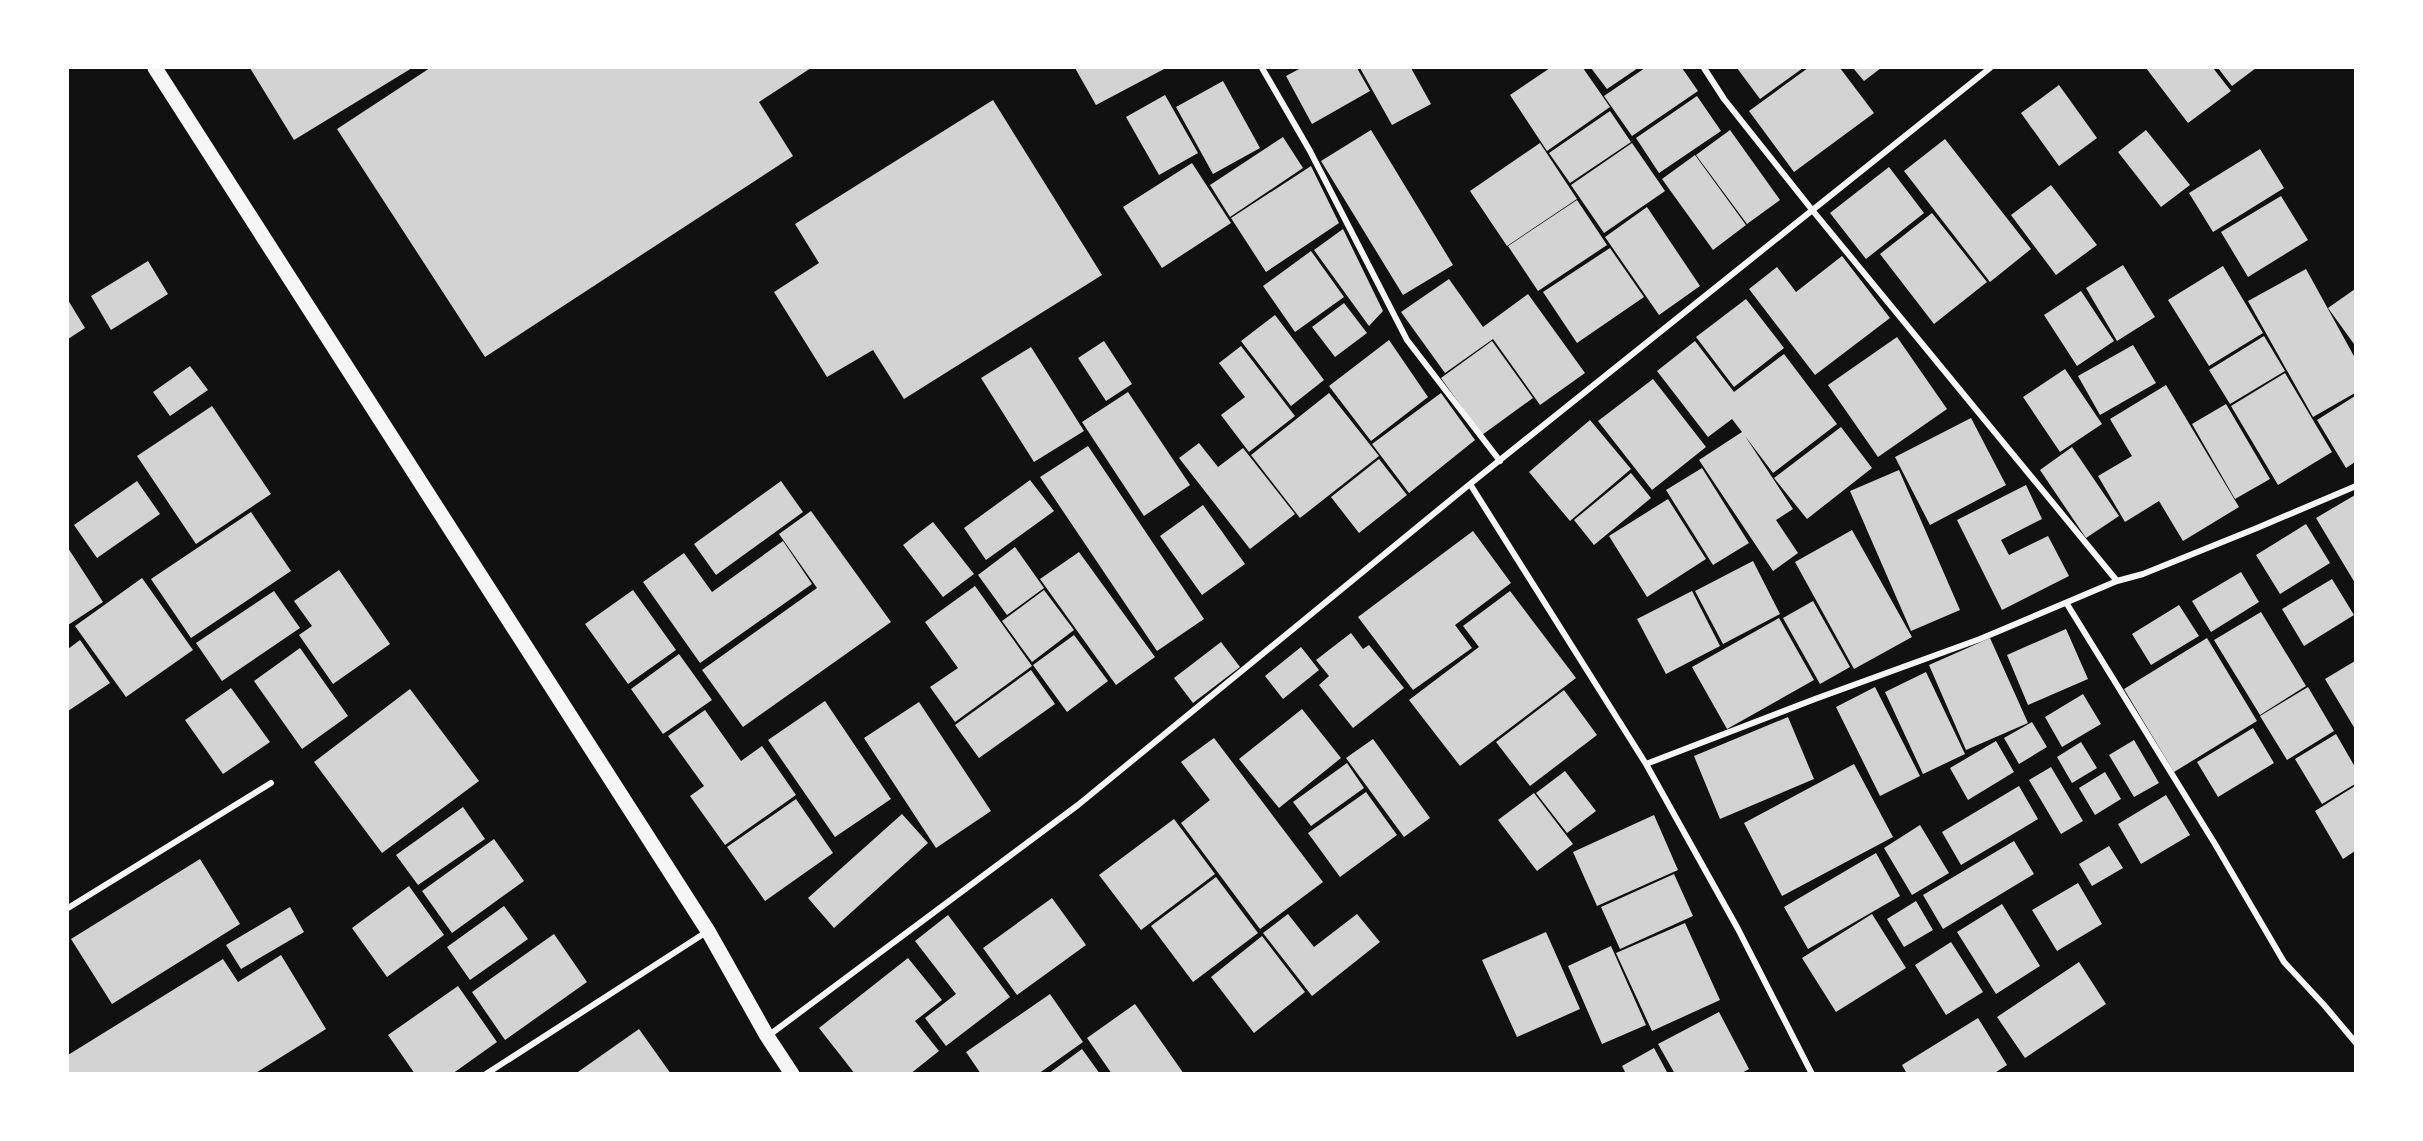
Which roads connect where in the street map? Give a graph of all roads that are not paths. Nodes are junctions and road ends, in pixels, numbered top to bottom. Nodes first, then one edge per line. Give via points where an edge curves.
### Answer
1 (155, 68) edge
2 (1262, 68) edge
3 (1704, 68) edge
4 (1990, 68) edge
5 (1813, 211) junction
6 (1500, 461) junction
7 (1470, 484) junction
8 (2355, 486) edge
9 (2117, 581) junction
10 (2067, 604) junction
11 (1646, 764) junction
12 (271, 783) dead end
13 (68, 908) edge
14 (708, 931) junction
15 (767, 1036) junction
16 (2355, 1043) edge
17 (486, 1074) edge
18 (792, 1074) edge
19 (1812, 1074) edge

1 - 14 main road
2 - 6 street via 1310,151 1407,340
3 - 5 street
4 - 5 street
5 - 6 street
5 - 9 street
6 - 7 street
7 - 11 street
7 - 15 street via 1078,805
8 - 9 street via 2143,574
9 - 10 street
10 - 11 street
10 - 16 street via 2284,962
11 - 19 street via 1738,929
12 - 13 street
14 - 15 main road
14 - 17 street
15 - 18 main road

